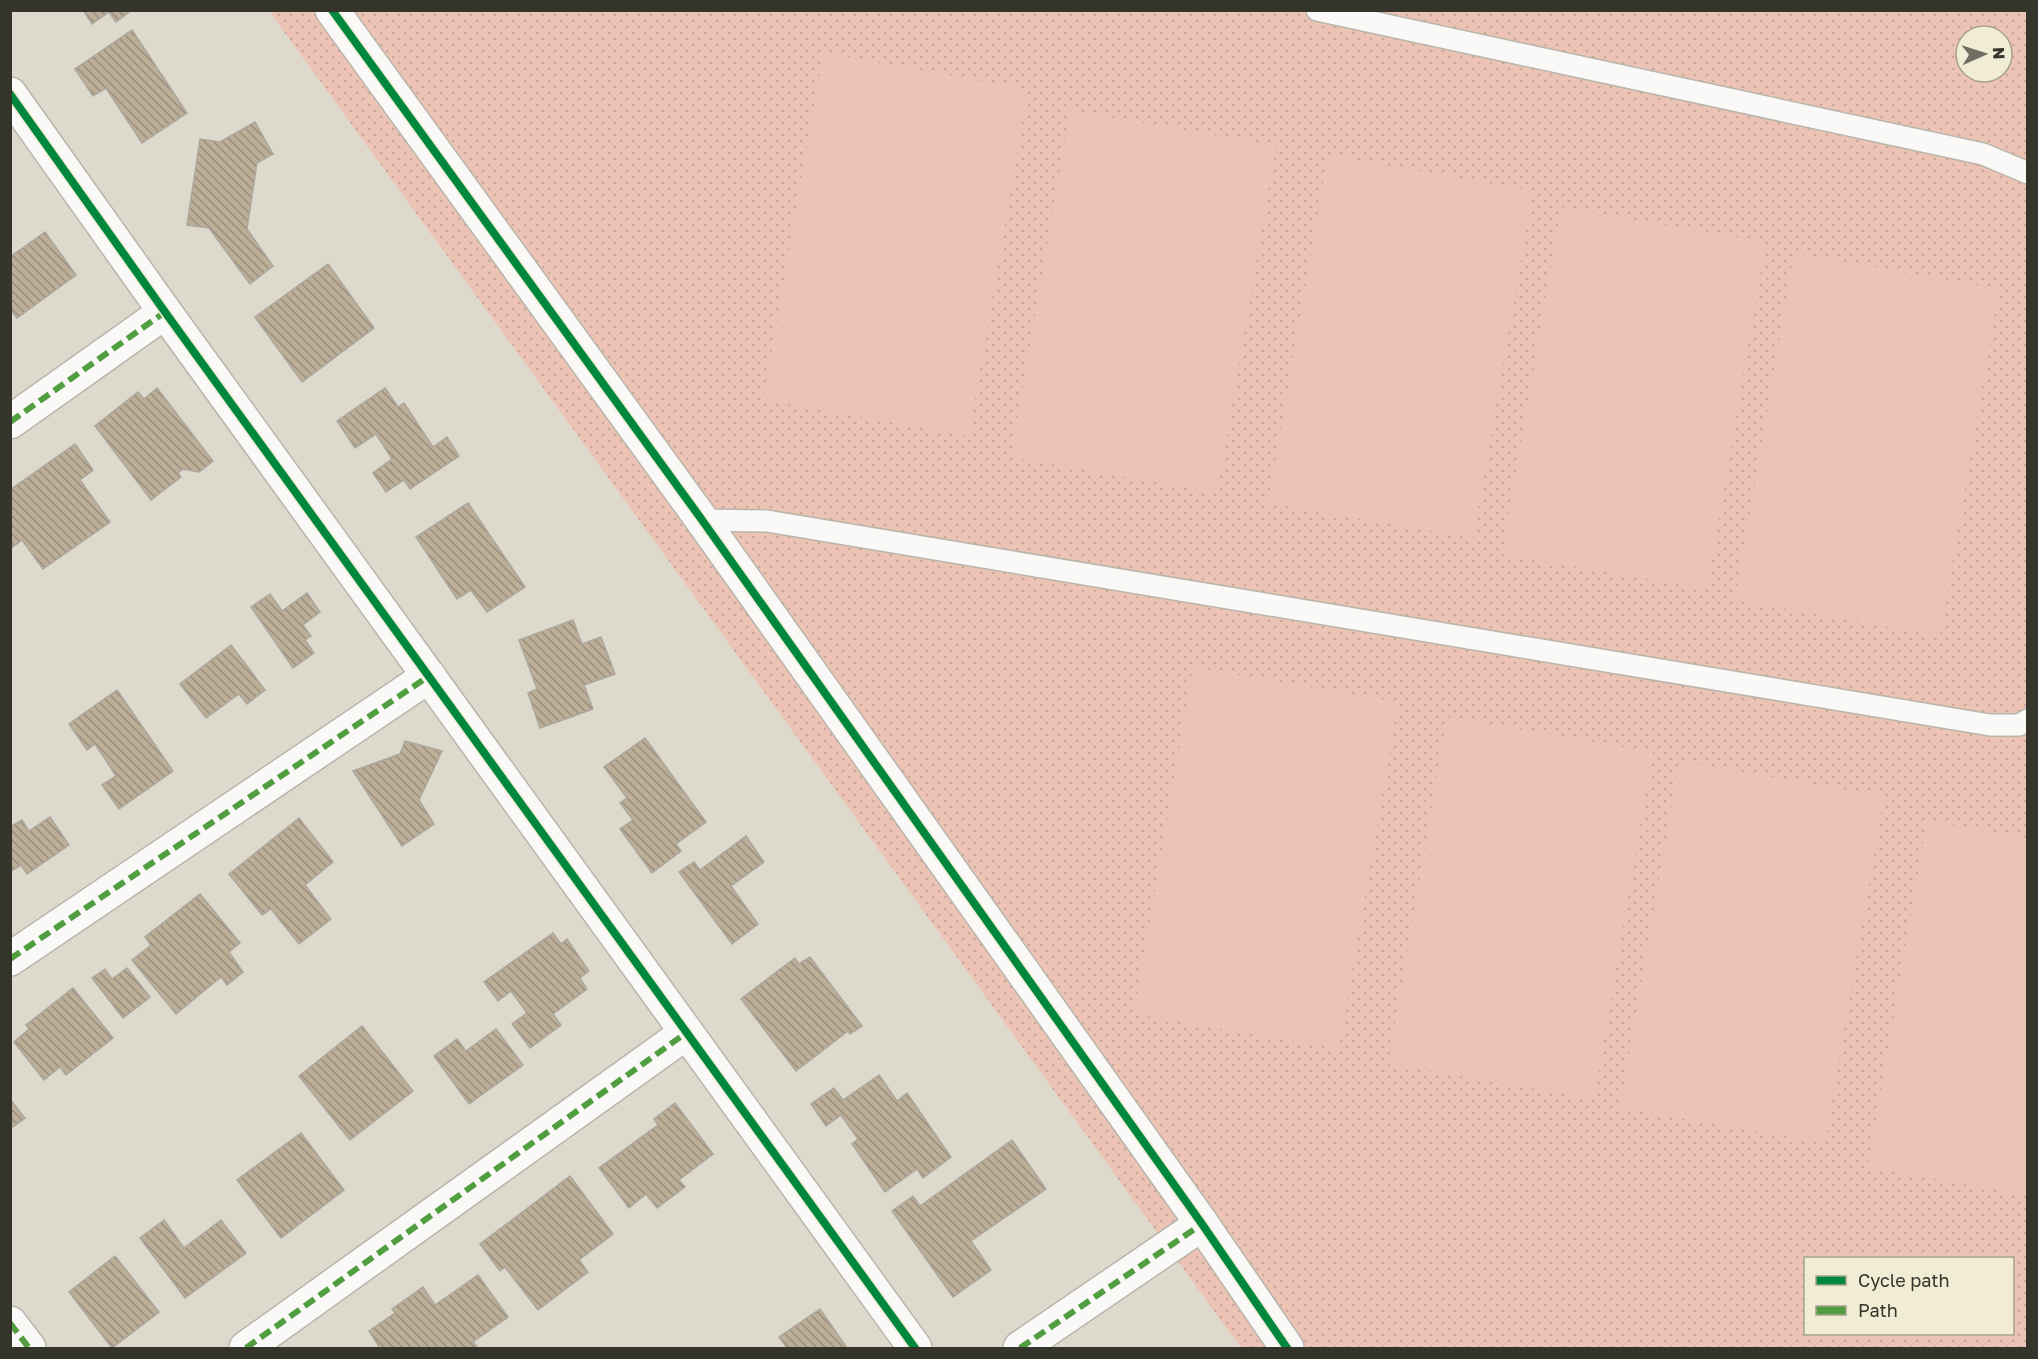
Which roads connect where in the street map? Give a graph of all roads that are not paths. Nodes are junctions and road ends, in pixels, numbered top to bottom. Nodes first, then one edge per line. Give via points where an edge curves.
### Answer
1 (332, 10) edge
2 (1317, 10) edge
3 (10, 94) edge
4 (2028, 173) edge
5 (165, 312) junction
6 (10, 422) edge
7 (702, 520) junction
8 (429, 676) junction
9 (2028, 720) edge
10 (10, 959) edge
11 (686, 1033) junction
12 (1202, 1224) junction
13 (10, 1323) edge
14 (29, 1348) edge
15 (246, 1348) edge
16 (915, 1348) edge
17 (1020, 1348) edge
18 (1287, 1348) edge

1 - 7 street
2 - 4 lane via 1983,154
3 - 5 street
5 - 6 street
5 - 8 street
7 - 9 lane via 767,521 1990,725 2019,725
7 - 12 street
8 - 10 street
8 - 11 street
11 - 15 street
11 - 16 street
12 - 17 street
12 - 18 street
13 - 14 street

